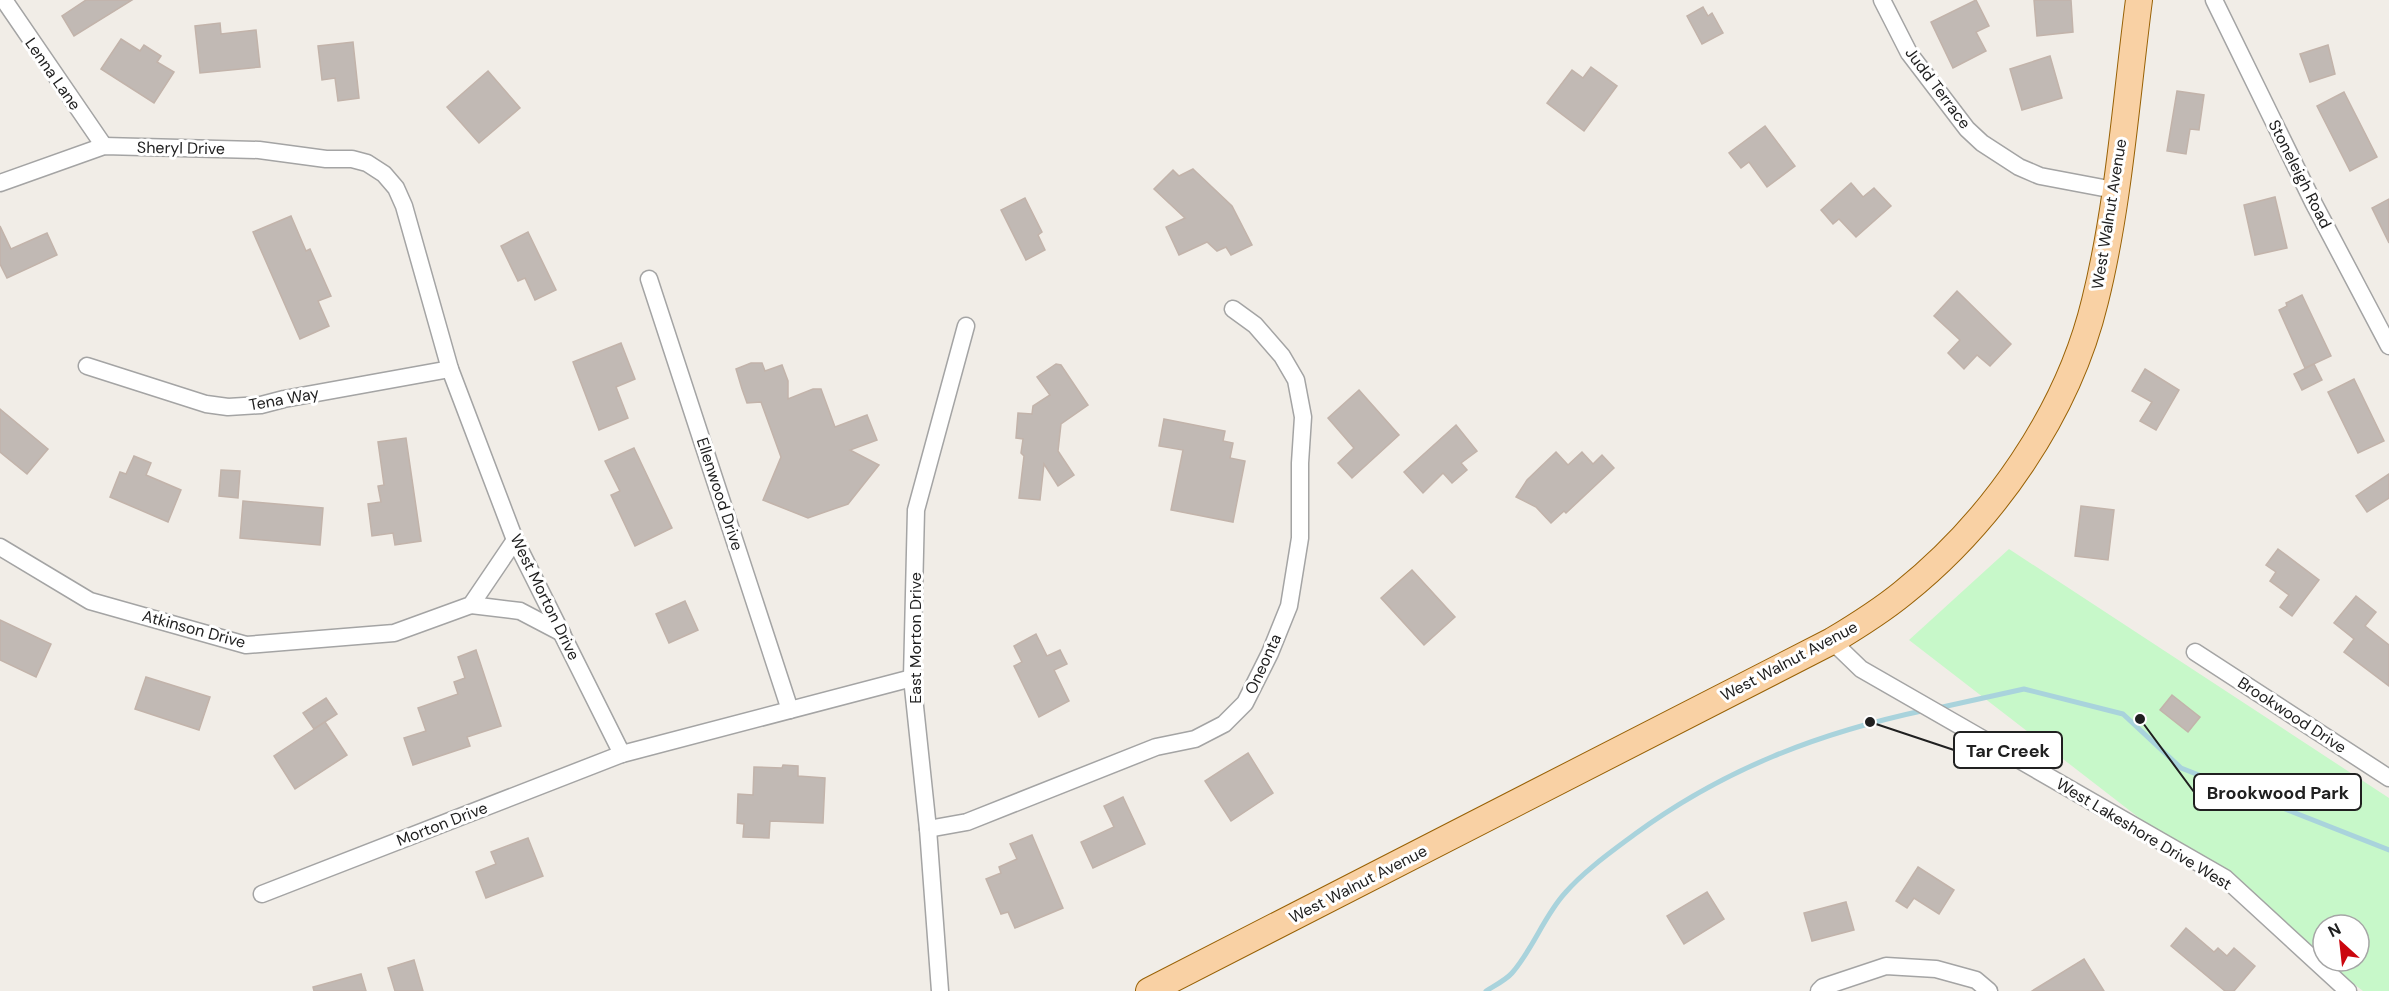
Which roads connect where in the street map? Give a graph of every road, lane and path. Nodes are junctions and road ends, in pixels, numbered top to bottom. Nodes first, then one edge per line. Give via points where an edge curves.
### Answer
1 (4, 0) edge
2 (1882, 0) edge
3 (2139, 0) edge
4 (2214, 0) edge
5 (104, 146) junction
6 (367, 163) joint
7 (0, 183) edge
8 (2114, 190) junction
9 (649, 279) dead end
10 (1233, 309) dead end
11 (966, 326) dead end
12 (2389, 346) edge
13 (87, 366) dead end
14 (450, 369) junction
15 (515, 540) junction
16 (0, 547) edge
17 (471, 605) junction
18 (562, 633) junction
19 (1832, 641) junction
20 (2195, 652) dead end
21 (912, 678) junction
22 (790, 710) junction
23 (622, 754) junction
24 (2389, 778) edge
25 (928, 829) junction
26 (262, 894) dead end
27 (940, 991) edge
28 (1149, 991) edge
29 (1819, 991) edge
30 (1989, 991) edge
31 (2348, 991) edge

1 - 5 street, Lenna Lane
2 - 8 street, Judd Terrace via 1909,53 1982,143 2040,176
3 - 8 main road, West Walnut Avenue
4 - 12 street, Stoneleigh Road
5 - 6 street, Sheryl Drive via 259,150
5 - 7 street, Sheryl Drive
6 - 14 street, West Morton Drive via 384,174 404,206
8 - 19 main road, West Walnut Avenue via 2094,303 2077,354 2055,405 2018,469 1940,561 1878,612
9 - 22 street, Ellenwood Drive
10 - 25 street, Oneonta via 1282,356 1296,380 1303,417 1300,538 1289,606 1245,703 1224,724 1195,740 1156,747 967,822
11 - 21 street, East Morton Drive via 916,510
13 - 14 street, Tena Way via 206,404 228,407 261,405
14 - 15 street, West Morton Drive
15 - 17 street
15 - 18 street, West Morton Drive
16 - 17 street, Atkinson Drive via 90,601 246,645 394,633
17 - 18 street, Atkinson Drive via 520,611
18 - 23 street, West Morton Drive
19 - 28 main road, West Walnut Avenue
19 - 31 street, West Lakeshore Drive West via 1861,669 2225,878
20 - 24 street, Brookwood Drive
21 - 22 street
21 - 25 street, East Morton Drive
22 - 23 street
23 - 26 street, Morton Drive
25 - 27 street, East Morton Drive
29 - 30 street via 1886,966 1936,969 1976,980

